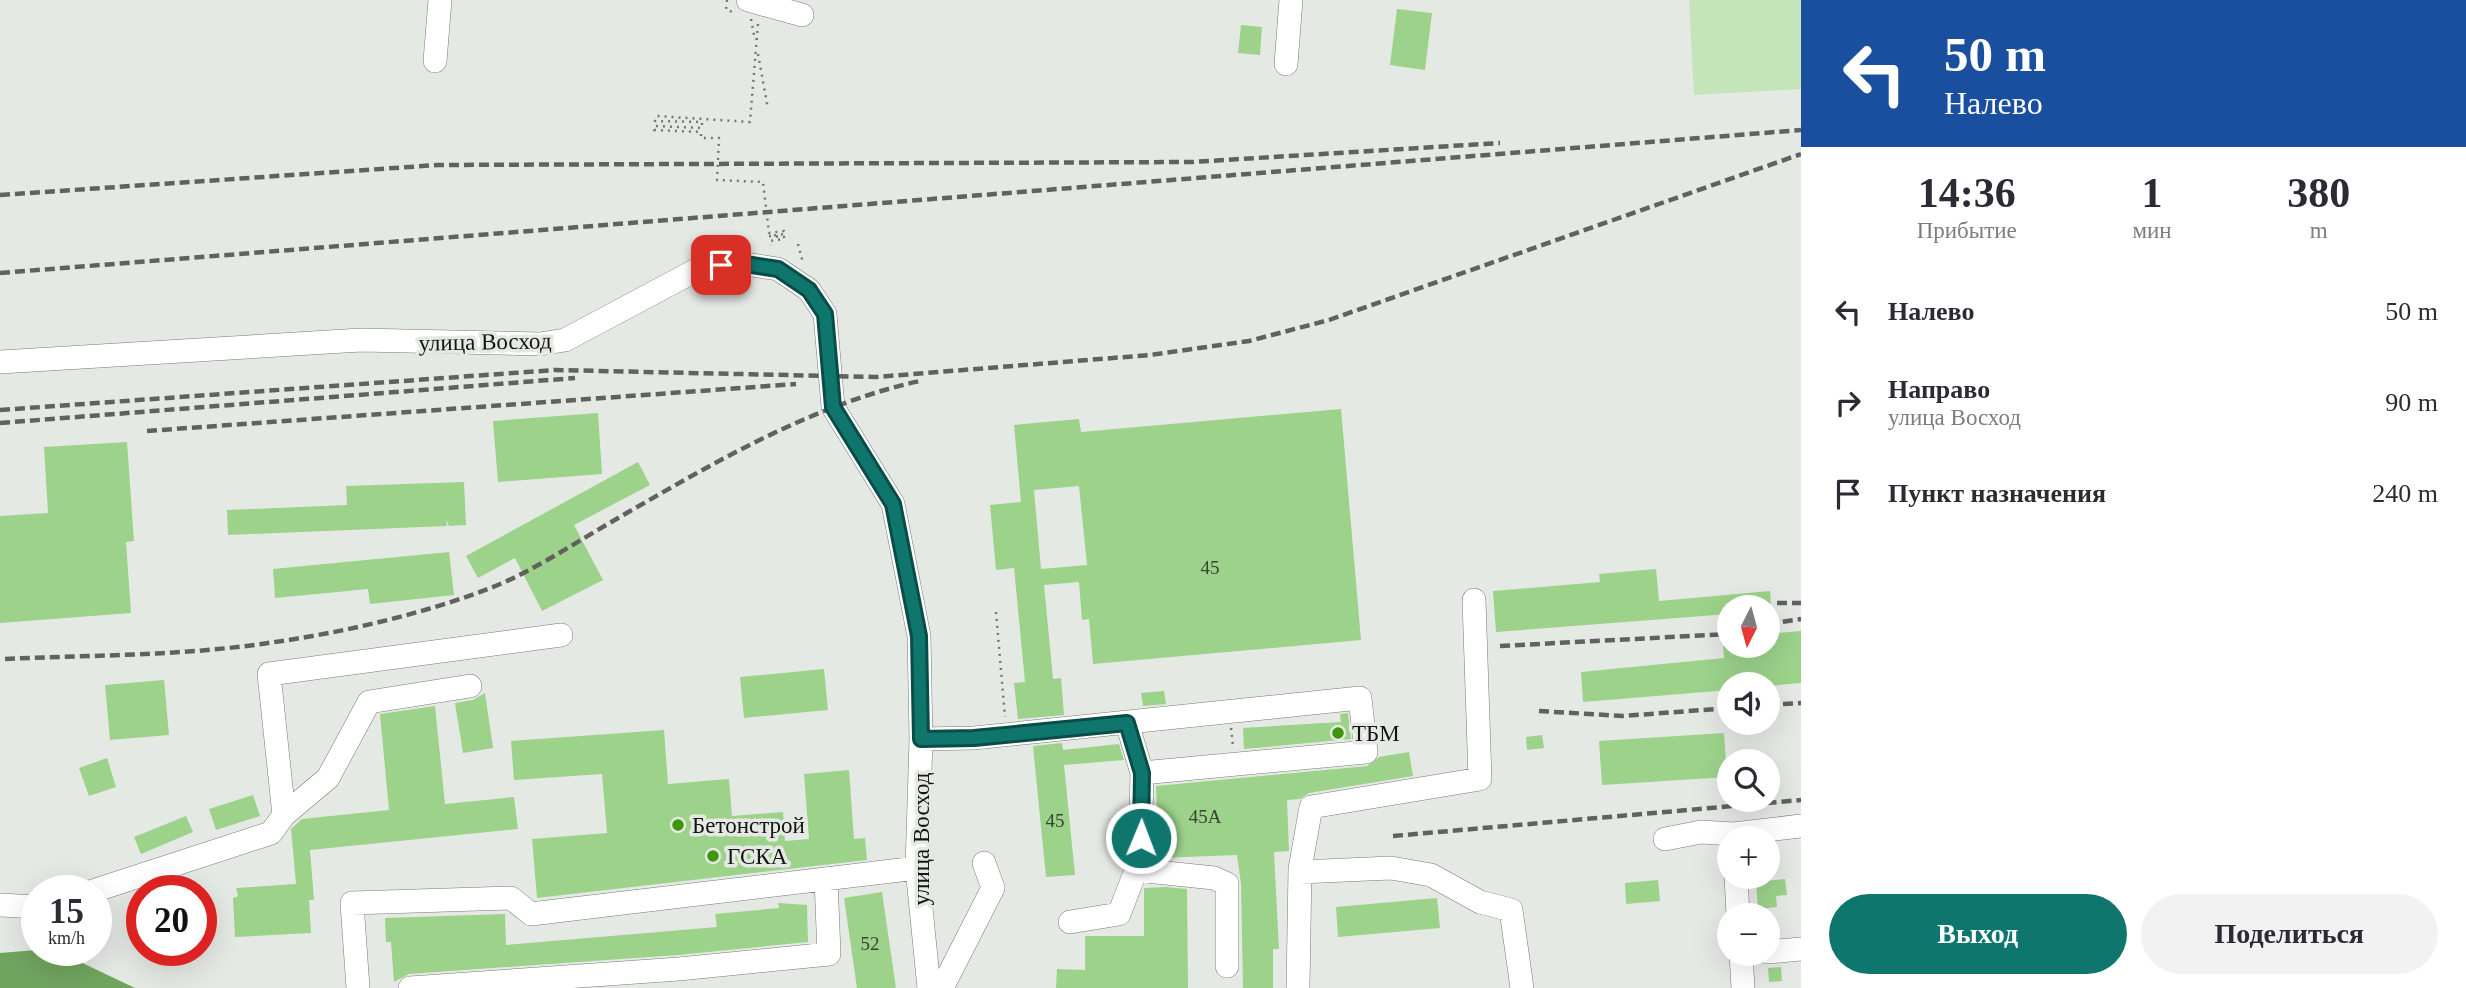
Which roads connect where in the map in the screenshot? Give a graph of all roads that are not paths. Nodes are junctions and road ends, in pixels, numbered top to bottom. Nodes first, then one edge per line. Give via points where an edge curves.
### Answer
1 (440, 0) edge
2 (1291, 0) edge
3 (745, 7) edge
4 (802, 15) dead end
5 (435, 61) dead end
6 (1286, 64) dead end
7 (0, 362) edge
8 (1474, 600) dead end
9 (561, 635) dead end
10 (470, 686) dead end
11 (1127, 723) junction
12 (921, 739) junction
13 (1142, 773) junction
14 (284, 815) junction
15 (1801, 826) edge
16 (1780, 829) edge
17 (1717, 834) edge
18 (1665, 839) dead end
19 (984, 863) dead end
20 (917, 869) junction
21 (1137, 870) junction
22 (1300, 872) junction
23 (826, 879) junction
24 (112, 885) edge
25 (0, 905) edge
26 (21, 906) edge
27 (1070, 922) dead end
28 (1801, 949) edge
29 (1780, 951) edge
30 (1227, 966) dead end
31 (1742, 966) edge
32 (358, 988) edge
33 (410, 988) edge
34 (929, 988) edge
35 (942, 988) edge
36 (1298, 988) edge
37 (1522, 988) edge
38 (1743, 988) edge

1 - 5 street
2 - 6 street
3 - 4 street
7 - 12 street, улица Восход via 360,340 540,344 565,340 702,267 739,263 778,269 809,290 825,314 833,407 893,504 919,636
8 - 22 street via 1480,779 1311,807
9 - 14 street via 269,674
10 - 14 street via 369,702 328,778
11 - 12 street
11 - 13 street
11 - 13 street via 1360,698 1366,752
12 - 20 street, улица Восход
13 - 21 street
14 - 24 street via 271,833
15 - 16 street
17 - 18 street via 1701,832
19 - 35 street via 993,888
20 - 23 street
20 - 34 street, улица Восход
21 - 27 street via 1119,914
21 - 30 street via 1213,878 1227,884
22 - 36 street
22 - 37 street via 1391,868 1431,875 1480,902 1511,910
23 - 32 street via 531,914 511,898 352,903
23 - 33 street via 829,954
25 - 26 street
28 - 29 street
31 - 38 street

